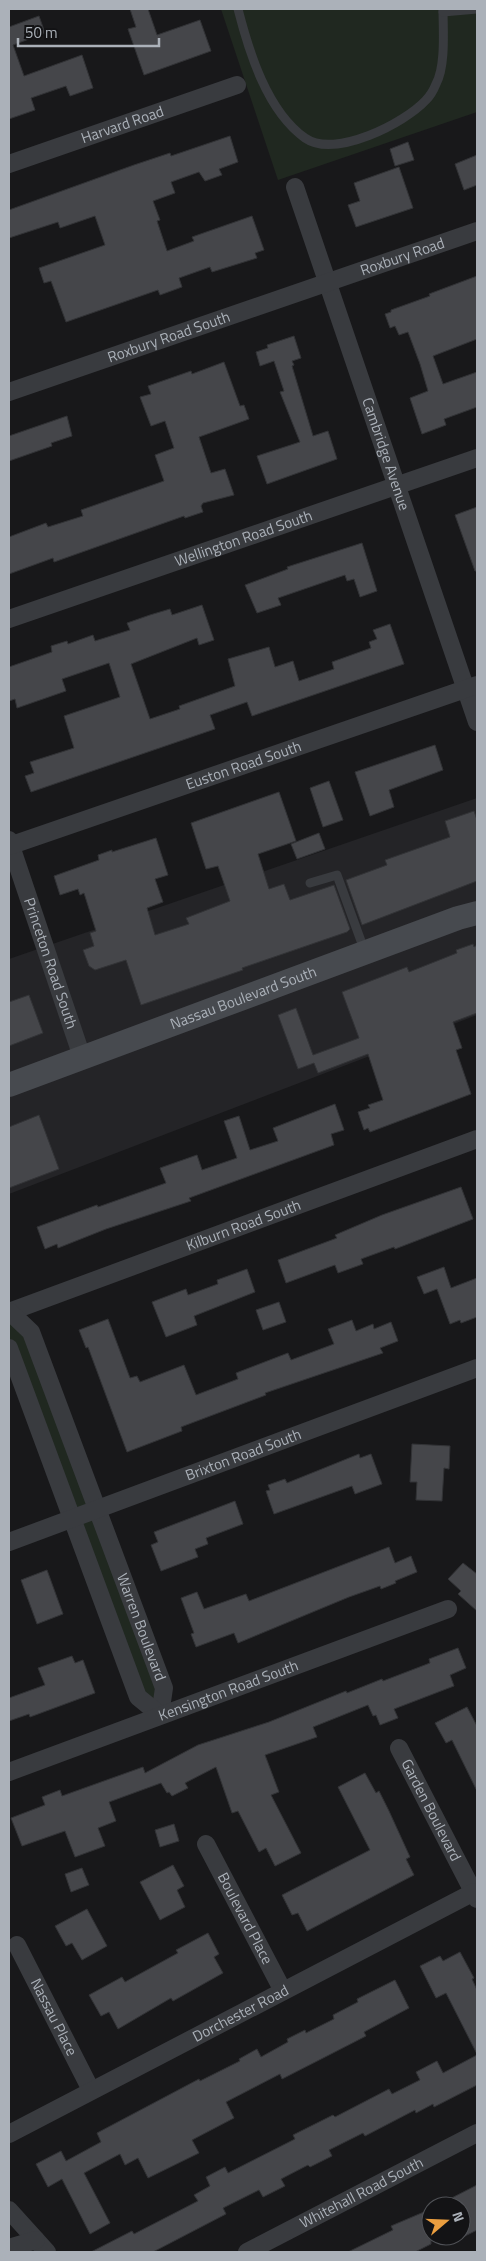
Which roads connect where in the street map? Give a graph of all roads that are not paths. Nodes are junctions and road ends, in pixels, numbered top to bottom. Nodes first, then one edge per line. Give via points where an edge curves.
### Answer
1 (238, 9) edge
2 (477, 9) edge
3 (443, 10) edge
4 (237, 86) dead end
5 (9, 164) edge
6 (295, 187) dead end
7 (477, 231) edge
8 (327, 282) junction
9 (9, 392) edge
10 (477, 458) edge
11 (396, 486) junction
12 (9, 619) edge
13 (471, 687) edge
14 (477, 722) edge
15 (9, 844) edge
16 (310, 883) dead end
17 (477, 913) edge
18 (365, 952) junction
19 (82, 1057) junction
20 (9, 1085) edge
21 (477, 1139) edge
22 (9, 1314) edge
23 (9, 1348) edge
24 (477, 1368) edge
25 (98, 1508) junction
26 (72, 1519) junction
27 (9, 1542) edge
28 (448, 1609) dead end
29 (160, 1715) junction
30 (399, 1748) dead end
31 (9, 1772) edge
32 (206, 1844) dead end
33 (476, 1896) edge
34 (16, 1945) dead end
35 (283, 1991) junction
36 (91, 2090) junction
37 (477, 2133) edge
38 (9, 2134) edge
39 (9, 2210) edge
40 (42, 2246) edge
41 (9, 2248) edge
42 (247, 2252) edge

1 - 3 lane via 247,46 268,92 287,121 306,139 325,145 349,142 376,132 427,100 438,82
2 - 3 lane
4 - 5 street, Harvard Road
6 - 8 street, Cambridge Avenue
7 - 8 street, Roxbury Road
8 - 9 street, Roxbury Road South
8 - 11 street, Cambridge Avenue
10 - 11 street, Wellington Road South
11 - 12 street, Wellington Road South
11 - 13 street, Cambridge Avenue
13 - 14 street, Cambridge Avenue
13 - 15 street, Euston Road South
15 - 19 street, Princeton Road South
16 - 18 lane via 337,874
17 - 18 main road, Nassau Boulevard South
18 - 19 main road, Nassau Boulevard South
19 - 20 main road, Nassau Boulevard South
21 - 22 street, Kilburn Road South
22 - 25 street, Warren Boulevard via 31,1332
23 - 26 street, Warren Boulevard
24 - 25 street, Brixton Road South
25 - 26 street, Brixton Road South
25 - 29 street, Warren Boulevard via 164,1688
26 - 27 street, Brixton Road South
26 - 29 street, Warren Boulevard via 138,1697
28 - 29 street, Kensington Road South
29 - 31 street, Kensington Road South
30 - 33 street, Garden Boulevard
32 - 35 street, Boulevard Place
33 - 35 street, Dorchester Road
34 - 36 street, Nassau Place
35 - 36 street, Dorchester Road
36 - 38 street, Dorchester Road
37 - 42 street, Whitehall Road South
39 - 40 street
40 - 41 street

